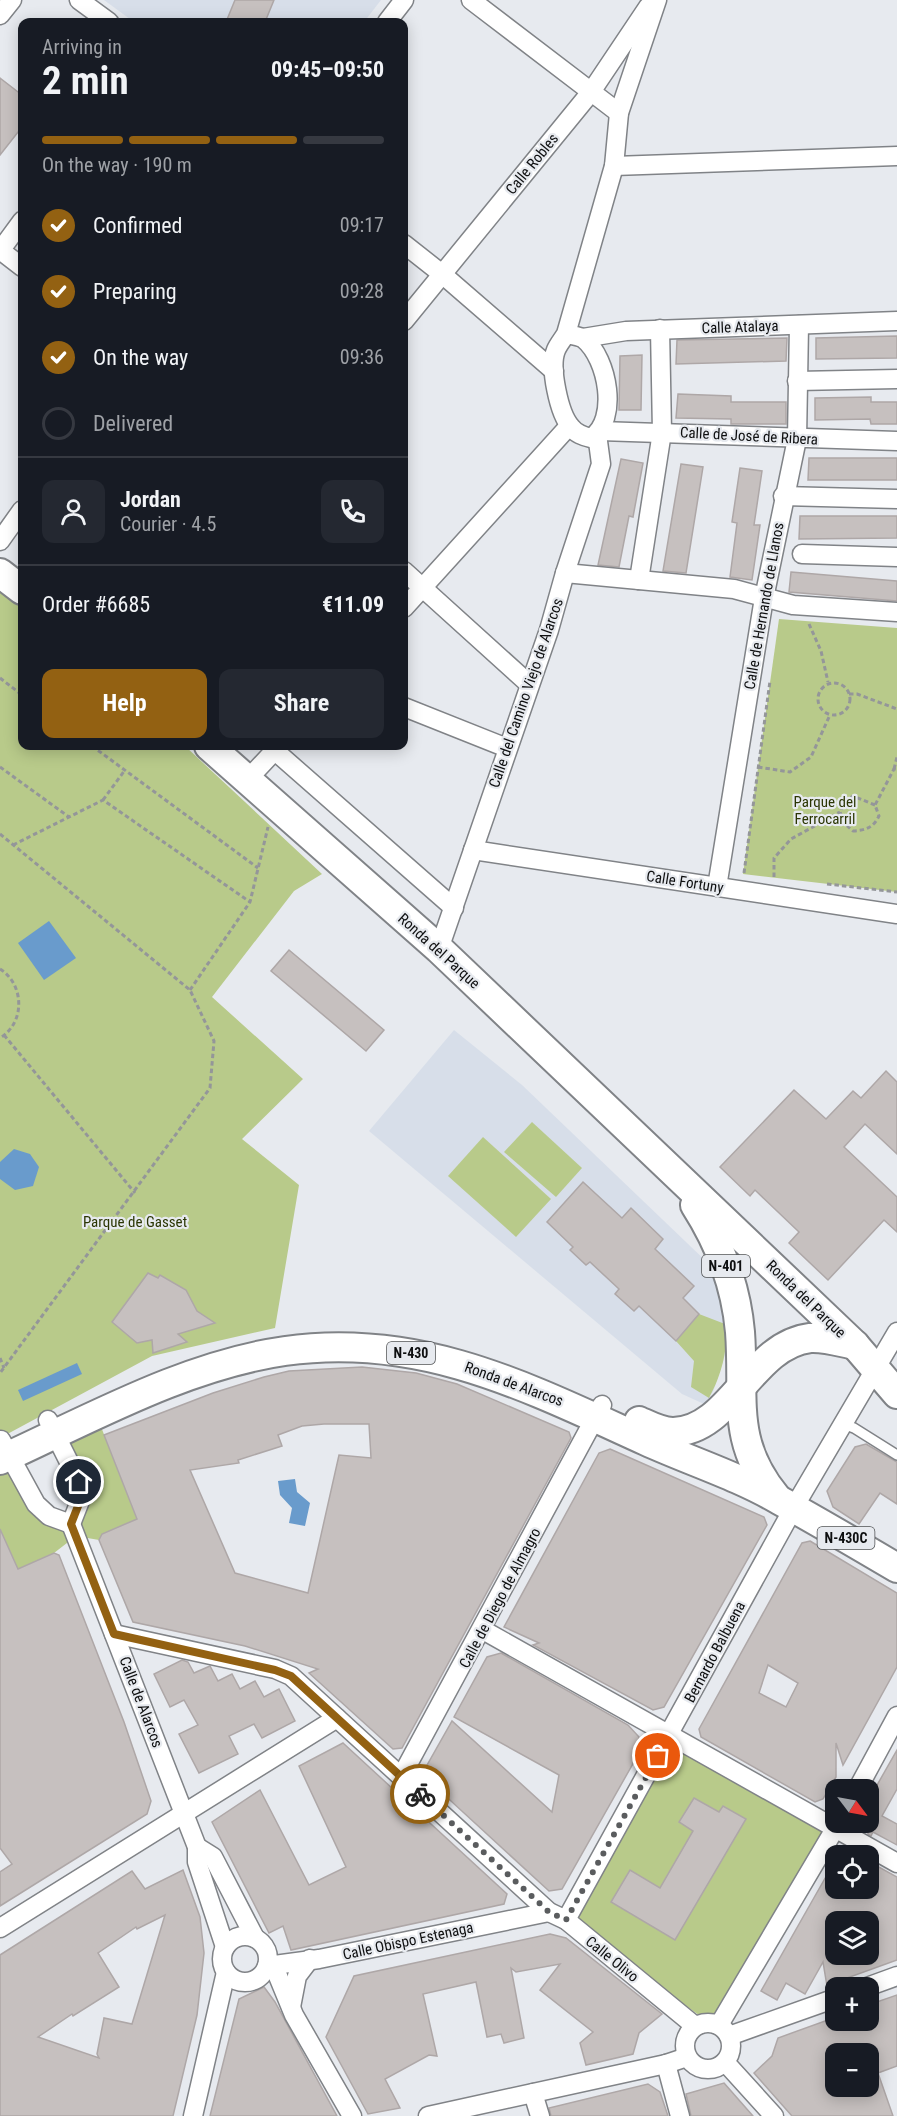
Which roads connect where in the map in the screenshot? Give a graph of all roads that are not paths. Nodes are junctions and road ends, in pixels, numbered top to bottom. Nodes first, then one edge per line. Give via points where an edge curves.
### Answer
1 (12, 0) edge
2 (79, 0) edge
3 (404, 0) edge
4 (471, 0) edge
5 (652, 0) edge
6 (657, 0) edge
7 (0, 15) edge
8 (104, 18) edge
9 (390, 18) edge
10 (591, 92) junction
11 (620, 113) junction
12 (897, 156) edge
13 (614, 166) junction
14 (18, 226) edge
15 (408, 247) edge
16 (0, 250) edge
17 (18, 264) edge
18 (442, 274) junction
19 (408, 316) edge
20 (897, 321) edge
21 (799, 325) junction
22 (660, 330) junction
23 (575, 336) junction
24 (554, 371) junction
25 (897, 379) edge
26 (796, 381) junction
27 (569, 426) junction
28 (662, 432) junction
29 (599, 433) junction
30 (797, 439) junction
31 (897, 441) edge
32 (783, 496) junction
33 (897, 499) edge
34 (18, 516) edge
35 (0, 541) edge
36 (802, 554) dead end
37 (897, 557) edge
38 (0, 573) edge
39 (565, 573) junction
40 (408, 576) edge
41 (639, 580) junction
42 (18, 588) edge
43 (422, 588) junction
44 (764, 598) junction
45 (408, 604) edge
46 (897, 612) edge
47 (529, 684) junction
48 (408, 709) edge
49 (507, 748) junction
50 (213, 750) edge
51 (275, 750) edge
52 (279, 750) edge
53 (247, 780) junction
54 (473, 850) junction
55 (717, 887) junction
56 (453, 908) junction
57 (897, 914) edge
58 (439, 949) junction
59 (663, 1162) junction
60 (894, 1337) edge
61 (855, 1345) junction
62 (877, 1368) junction
63 (742, 1386) junction
64 (897, 1394) edge
65 (599, 1411) junction
66 (843, 1424) junction
67 (661, 1431) joint
68 (21, 1440) edge
69 (897, 1455) edge
70 (786, 1504) junction
71 (71, 1524) junction
72 (897, 1568) edge
73 (483, 1630) junction
74 (114, 1634) junction
75 (897, 1716) edge
76 (337, 1718) junction
77 (670, 1736) junction
78 (401, 1777) junction
79 (863, 1779) edge
80 (185, 1815) junction
81 (825, 1819) edge
82 (834, 1833) edge
83 (849, 1833) edge
84 (197, 1847) junction
85 (897, 1863) edge
86 (549, 1912) junction
87 (566, 1920) junction
88 (0, 1928) edge
89 (255, 1938) junction
90 (225, 1947) junction
91 (310, 1959) junction
92 (270, 1965) junction
93 (226, 1972) junction
94 (897, 1976) edge
95 (879, 1983) edge
96 (825, 2001) edge
97 (291, 2007) junction
98 (695, 2026) junction
99 (724, 2031) junction
100 (687, 2057) junction
101 (725, 2062) junction
102 (666, 2064) junction
103 (532, 2093) junction
104 (193, 2116) edge
105 (352, 2116) edge
106 (428, 2116) edge
107 (540, 2116) edge
108 (680, 2116) edge
109 (774, 2116) edge

1 - 7 street
2 - 8 street
3 - 9 street
4 - 10 street
5 - 10 street, Calle Robles
6 - 11 street
10 - 11 street
10 - 18 street, Calle Robles
11 - 13 street
12 - 13 street
13 - 23 street
14 - 16 street
15 - 18 street
16 - 17 street
18 - 19 street, Calle Robles
18 - 24 street
20 - 21 street, Calle Atalaya
21 - 22 street, Calle Atalaya
21 - 26 street, Calle de Hernando de Llanos
22 - 23 street, Calle Atalaya
22 - 28 street
23 - 24 street via 555,351
23 - 29 street, Calle del Camino Viejo de Alarcos via 599,359 606,387 606,412
24 - 27 street
25 - 26 street
26 - 30 street, Calle de Hernando de Llanos
27 - 29 street, Calle de José de Ribera via 579,435 591,438
27 - 43 street
28 - 29 street, Calle de José de Ribera
28 - 30 street, Calle de José de Ribera
28 - 41 street
29 - 39 street, Calle del Camino Viejo de Alarcos via 601,464
30 - 31 street, Calle de José de Ribera
30 - 32 street, Calle de Hernando de Llanos
32 - 33 street
32 - 44 street, Calle de Hernando de Llanos
34 - 35 street
36 - 37 street
38 - 42 highway
39 - 41 street
39 - 47 street, Calle del Camino Viejo de Alarcos
40 - 43 street
41 - 44 street via 734,589
43 - 45 street
43 - 47 street
44 - 46 street via 793,605
44 - 55 street, Calle de Hernando de Llanos
47 - 49 street, Calle del Camino Viejo de Alarcos
48 - 49 street
49 - 54 street, Calle del Camino Viejo de Alarcos
50 - 53 highway, Ronda del Parque
51 - 53 street
52 - 56 street
53 - 58 highway, Ronda del Parque
54 - 55 street, Calle Fortuny
54 - 56 street, Calle del Camino Viejo de Alarcos
55 - 57 street, Calle Fortuny
56 - 58 street, Calle del Camino Viejo de Alarcos
58 - 59 highway, Ronda del Parque
59 - 61 highway, Ronda del Parque
59 - 63 highway, Ronda del Parque / N-401 via 696,1206 722,1251 737,1309
60 - 61 street via 880,1346
60 - 62 street, Bernardo Balbuena
61 - 62 highway
61 - 63 highway, Ronda del Parque via 826,1338 791,1344 771,1356
62 - 64 highway
62 - 66 street, Bernardo Balbuena
63 - 67 highway, Ronda del Parque / N-430 via 698,1426
63 - 70 highway, Ronda del Parque via 746,1447 762,1480
65 - 67 highway, Ronda de Alarcos / N-430
65 - 68 highway, Ronda de Alarcos / N-430 via 489,1358 433,1341 353,1332 283,1338 209,1354
65 - 70 highway, Ronda de Alarcos / N-430
65 - 73 street, Calle de Diego de Almagro
66 - 69 lane
66 - 70 street, Bernardo Balbuena
68 - 71 street via 36,1504 49,1516
68 - 71 street via 79,1482 80,1501
70 - 72 highway, Ronda de Alarcos / N-430C
70 - 77 street, Bernardo Balbuena
71 - 74 street, Calle de Alarcos
73 - 77 street
73 - 78 street, Calle de Diego de Almagro
74 - 76 street, Calle Olivo via 291,1676
74 - 80 street, Calle de Alarcos
75 - 79 street
76 - 78 street, Calle Olivo
76 - 80 street
77 - 81 street
77 - 87 street, Bernardo Balbuena
78 - 86 street, Calle Olivo
80 - 84 street, Calle de Alarcos
80 - 88 street
82 - 99 street
83 - 85 street
84 - 89 street, Calle de Alarcos via 213,1857
84 - 90 street, Calle de Alarcos via 197,1862
86 - 87 street, Calle Olivo
86 - 91 street, Calle Obispo Estenaga
87 - 98 street, Calle Olivo
89 - 90 street via 242,1936
89 - 92 street via 266,1948
90 - 93 street via 222,1963
91 - 92 street, Calle Obispo Estenaga
91 - 97 street via 297,1976
92 - 93 street via 259,1978 245,1982
92 - 97 street
93 - 104 street
94 - 95 street
96 - 99 street
97 - 105 street
98 - 99 street via 711,2023
98 - 100 street via 687,2036
99 - 101 street via 730,2054
100 - 101 street via 706,2069
100 - 102 street
101 - 109 street
102 - 103 street
102 - 108 street
103 - 106 street
103 - 107 street

